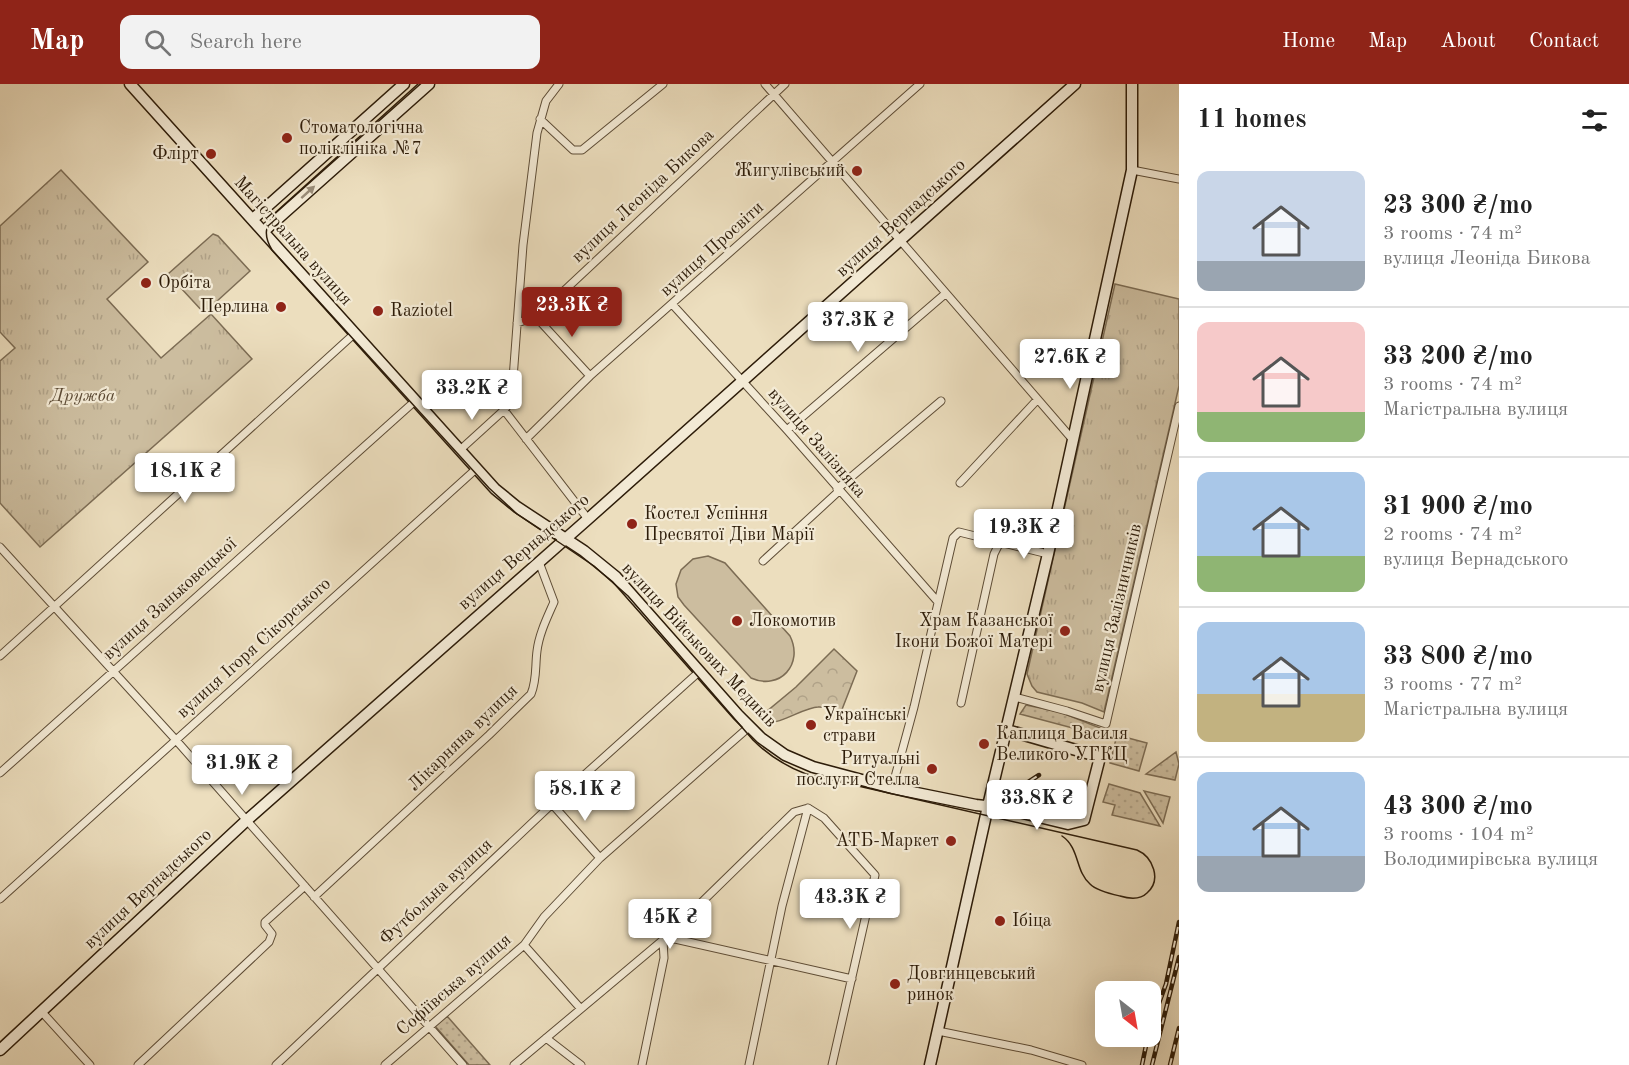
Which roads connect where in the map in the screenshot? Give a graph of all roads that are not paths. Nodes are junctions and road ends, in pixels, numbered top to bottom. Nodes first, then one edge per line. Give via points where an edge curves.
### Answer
1 (130, 84) edge
2 (404, 84) edge
3 (429, 84) edge
4 (559, 84) edge
5 (663, 84) edge
6 (765, 84) edge
7 (785, 84) edge
8 (920, 84) edge
9 (1075, 84) edge
10 (1132, 84) edge
11 (774, 94) junction
12 (540, 118) junction
13 (832, 162) junction
14 (1132, 170) junction
15 (1179, 179) edge
16 (253, 219) junction
17 (264, 231) junction
18 (900, 240) junction
19 (945, 294) junction
20 (672, 304) junction
21 (536, 317) junction
22 (517, 323) junction
23 (354, 334) junction
24 (590, 376) junction
25 (742, 381) junction
26 (1037, 400) junction
27 (415, 401) junction
28 (941, 401) dead end
29 (1179, 406) edge
30 (504, 410) junction
31 (787, 430) junction
32 (526, 439) junction
33 (1074, 441) junction
34 (460, 450) junction
35 (476, 469) junction
36 (960, 483) dead end
37 (838, 490) junction
38 (588, 519) junction
39 (566, 539) junction
40 (1001, 543) junction
41 (0, 547) edge
42 (1048, 554) junction
43 (762, 561) dead end
44 (539, 562) junction
45 (938, 602) junction
46 (55, 606) junction
47 (0, 656) edge
48 (113, 670) junction
49 (700, 671) junction
50 (1015, 697) junction
51 (962, 703) dead end
52 (749, 727) junction
53 (1007, 730) junction
54 (176, 739) junction
55 (0, 773) edge
56 (892, 788) junction
57 (552, 804) junction
58 (988, 806) junction
59 (808, 808) junction
60 (247, 820) junction
61 (600, 858) junction
62 (305, 886) junction
63 (314, 897) junction
64 (0, 899) edge
65 (663, 940) junction
66 (524, 945) junction
67 (771, 961) junction
68 (377, 968) junction
69 (852, 979) junction
70 (581, 1009) junction
71 (41, 1011) junction
72 (430, 1027) junction
73 (938, 1031) junction
74 (546, 1038) junction
75 (0, 1050) edge
76 (90, 1065) edge
77 (138, 1065) edge
78 (276, 1065) edge
79 (386, 1065) edge
80 (463, 1065) edge
81 (514, 1065) edge
82 (581, 1065) edge
83 (642, 1065) edge
84 (749, 1065) edge
85 (832, 1065) edge
86 (930, 1065) edge
87 (1082, 1065) edge

1 - 16 street, Магістральна вулиця
2 - 16 street
17 -> 3 street
4 - 12 street via 546,101
5 - 12 street via 582,150 573,150
6 - 11 street
7 - 11 street, вулиця Леоніда Бикова
8 - 13 street, вулиця Просвіти
9 - 18 street, вулиця Вернадського
10 - 14 street
11 - 13 street
11 - 21 street, вулиця Леоніда Бикова
12 - 22 street
13 - 18 street
13 - 20 street, вулиця Просвіти
14 - 15 street
14 - 33 street
16 - 17 street, Магістральна вулиця
17 - 23 street, Магістральна вулиця
18 - 19 street
18 - 25 street, вулиця Вернадського
19 - 26 street
19 - 31 street
20 - 24 street, вулиця Просвіти
20 - 25 street, вулиця Залізняка
21 - 22 street, вулиця Леоніда Бикова
21 - 24 street
22 - 30 street via 512,392
23 - 27 street, Магістральна вулиця
23 - 46 street
24 - 32 street, вулиця Просвіти
25 - 31 street, вулиця Залізняка
25 - 38 street, вулиця Вернадського
26 - 33 street
26 - 36 street
27 - 34 street, Магістральна вулиця
27 - 48 street, вулиця Заньковецької
28 - 37 street
29 - 50 street, вулиця Залізничників via 1106,724
30 - 32 street
30 - 34 street
31 - 37 street, вулиця Залізняка
32 - 38 street
33 - 42 street
34 - 35 street, Магістральна вулиця
35 - 39 street, Магістральна вулиця via 506,499
35 - 54 street, вулиця Ігоря Сікорського
37 - 43 street
37 - 45 street, вулиця Залізняка
38 - 39 street, вулиця Вернадського
39 - 44 street, вулиця Вернадського
39 - 49 street, вулиця Військових Медиків via 616,577
40 - 42 street
40 - 45 street via 956,534
40 - 51 street via 994,554
41 - 46 street
42 - 50 street
44 - 60 street, вулиця Вернадського
44 - 63 street, Лікарняна вулиця via 554,602 537,650 531,694
45 - 56 street
46 - 47 street
46 - 48 street
48 - 54 street
48 - 55 street, вулиця Заньковецької
49 - 52 street, вулиця Військових Медиків
49 - 57 street, Футбольна вулиця
50 - 53 street
52 - 56 street, вулиця Військових Медиків via 799,763
52 - 61 street, Софіївська вулиця
53 - 58 street
53 - 58 street via 1100,757 1084,820 1068,824
54 - 60 street
54 - 64 street, вулиця Ігоря Сікорського
56 - 58 street, вулиця Військових Медиків
57 - 61 street
57 - 68 street, Футбольна вулиця
58 - 73 street
59 - 65 street via 794,812
59 - 67 street
59 - 69 street via 824,818 875,875
60 - 62 street
60 - 71 street, вулиця Вернадського
61 - 66 street, Софіївська вулиця via 544,917
62 - 63 street
62 - 77 street via 265,922 272,934 269,942
63 - 68 street
65 - 67 street via 675,939
65 - 70 street
65 - 83 street via 664,958
66 - 70 street
66 - 72 street, Софіївська вулиця
67 - 69 street
67 - 84 street
68 - 72 street
68 - 78 street, Футбольна вулиця
69 - 85 street
70 - 74 street
71 - 75 street, вулиця Вернадського
71 - 76 street
72 - 79 street, Софіївська вулиця
72 - 80 street
73 - 86 street
73 - 87 street
74 - 81 street
74 - 82 street

